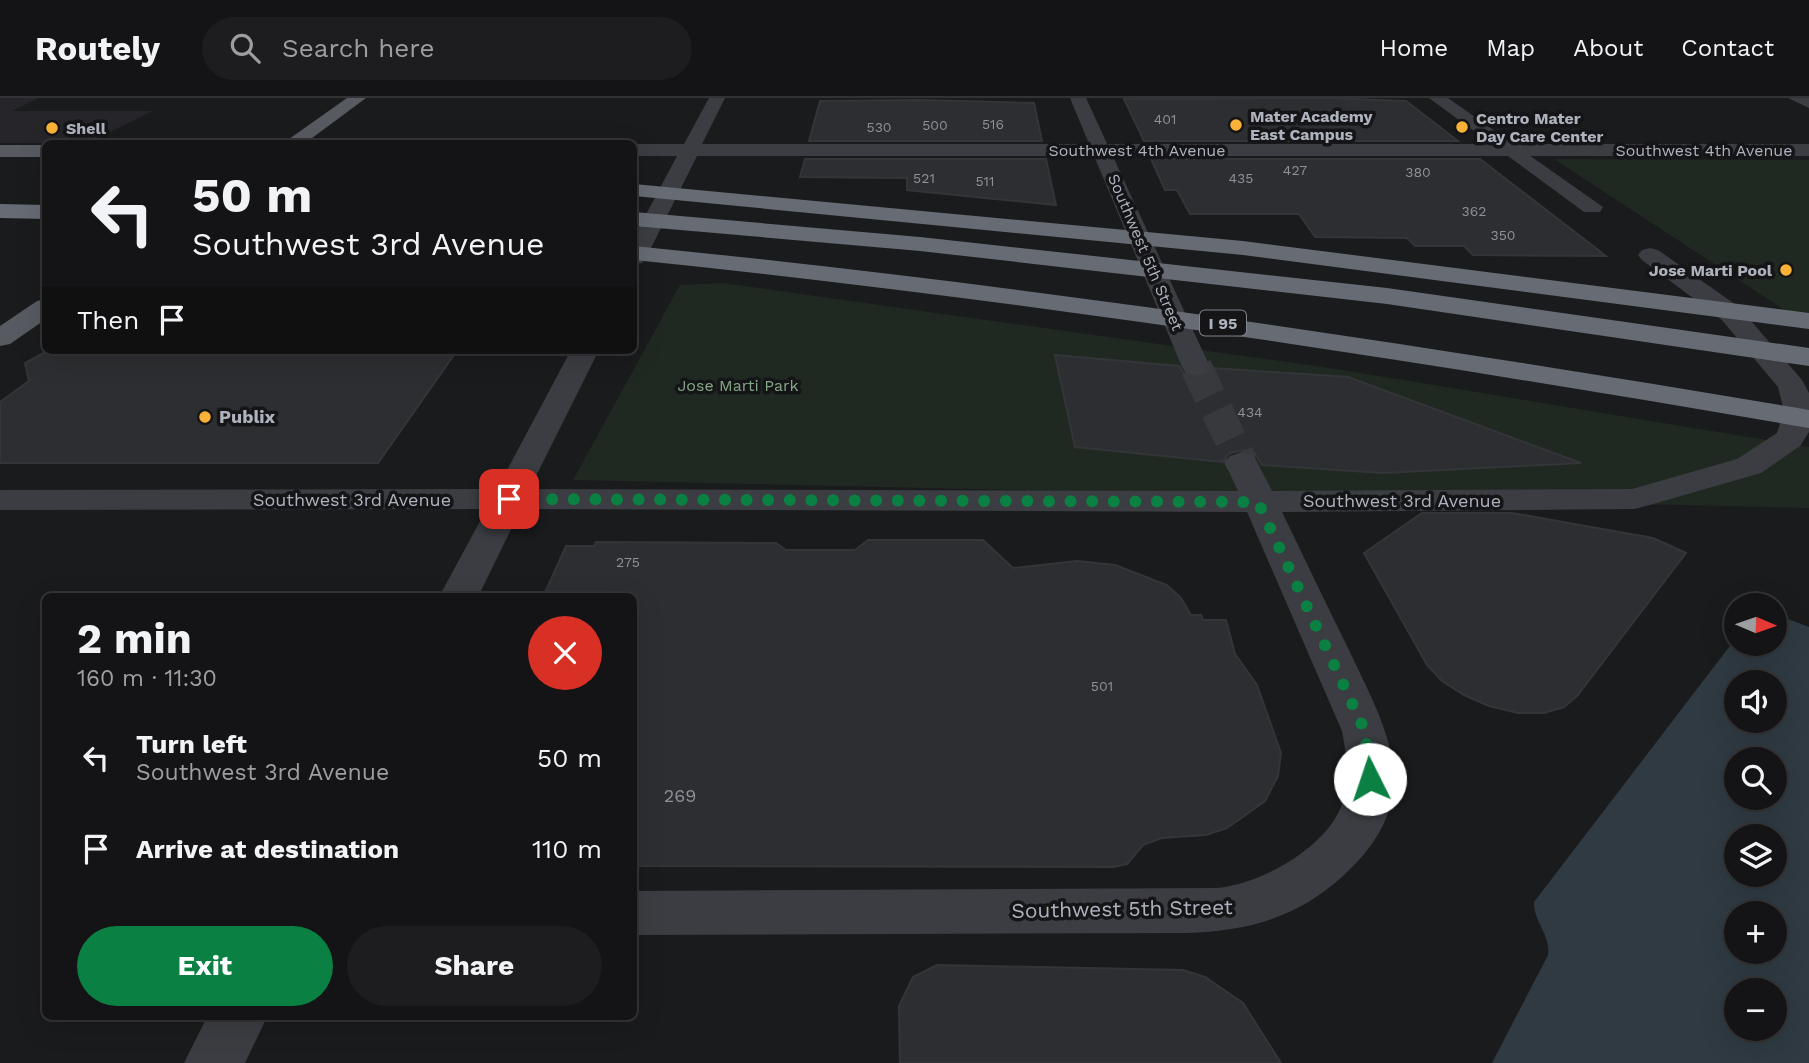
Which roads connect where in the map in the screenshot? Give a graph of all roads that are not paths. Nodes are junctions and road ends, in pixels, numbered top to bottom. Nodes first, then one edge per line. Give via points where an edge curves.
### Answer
1 (358, 98) edge
2 (718, 98) edge
3 (1078, 98) edge
4 (1437, 98) edge
5 (1796, 98) edge
6 (1809, 103) edge
7 (297, 140) edge
8 (0, 150) edge
9 (637, 150) edge
10 (691, 150) junction
11 (1101, 150) junction
12 (1511, 150) junction
13 (1809, 150) edge
14 (42, 151) edge
15 (637, 190) edge
16 (1592, 207) dead end
17 (0, 211) edge
18 (42, 212) edge
19 (637, 219) edge
20 (0, 230) edge
21 (42, 230) edge
22 (637, 250) edge
23 (1650, 255) dead end
24 (637, 256) edge
25 (42, 310) edge
26 (1809, 321) edge
27 (0, 338) edge
28 (583, 354) edge
29 (1809, 357) edge
30 (1196, 367) tunnel mouth
31 (1809, 419) edge
32 (1250, 482) junction
33 (509, 499) junction
34 (0, 500) edge
35 (460, 593) edge
36 (637, 913) edge
37 (236, 1020) edge
38 (214, 1063) edge

1 - 7 main road
2 - 10 street
3 - 11 street, Southwest 5th Street
4 - 12 street
5 - 6 street
8 - 14 main road
9 - 10 street, Southwest 4th Avenue
10 - 11 street, Southwest 4th Avenue
10 - 22 street
11 - 12 street, Southwest 4th Avenue
11 - 30 street, Southwest 5th Street
12 - 13 street, Southwest 4th Avenue
12 - 16 street
15 - 26 highway via 1243,248
17 - 18 highway
19 - 29 highway via 920,244 1387,296
20 - 21 highway
23 - 32 street, Southwest 3rd Avenue via 1730,313 1792,386 1799,411 1797,426 1789,439 1749,466 1634,499
24 - 31 highway, I 95 via 962,286 1441,357
25 - 27 main road
28 - 33 street
32 - 33 street, Southwest 3rd Avenue
32 - 36 street, Southwest 5th Street via 1365,731 1370,755 1366,807 1360,818 1318,868 1294,886 1245,906 1187,911
33 - 34 street, Southwest 3rd Avenue
33 - 35 street
37 - 38 street

